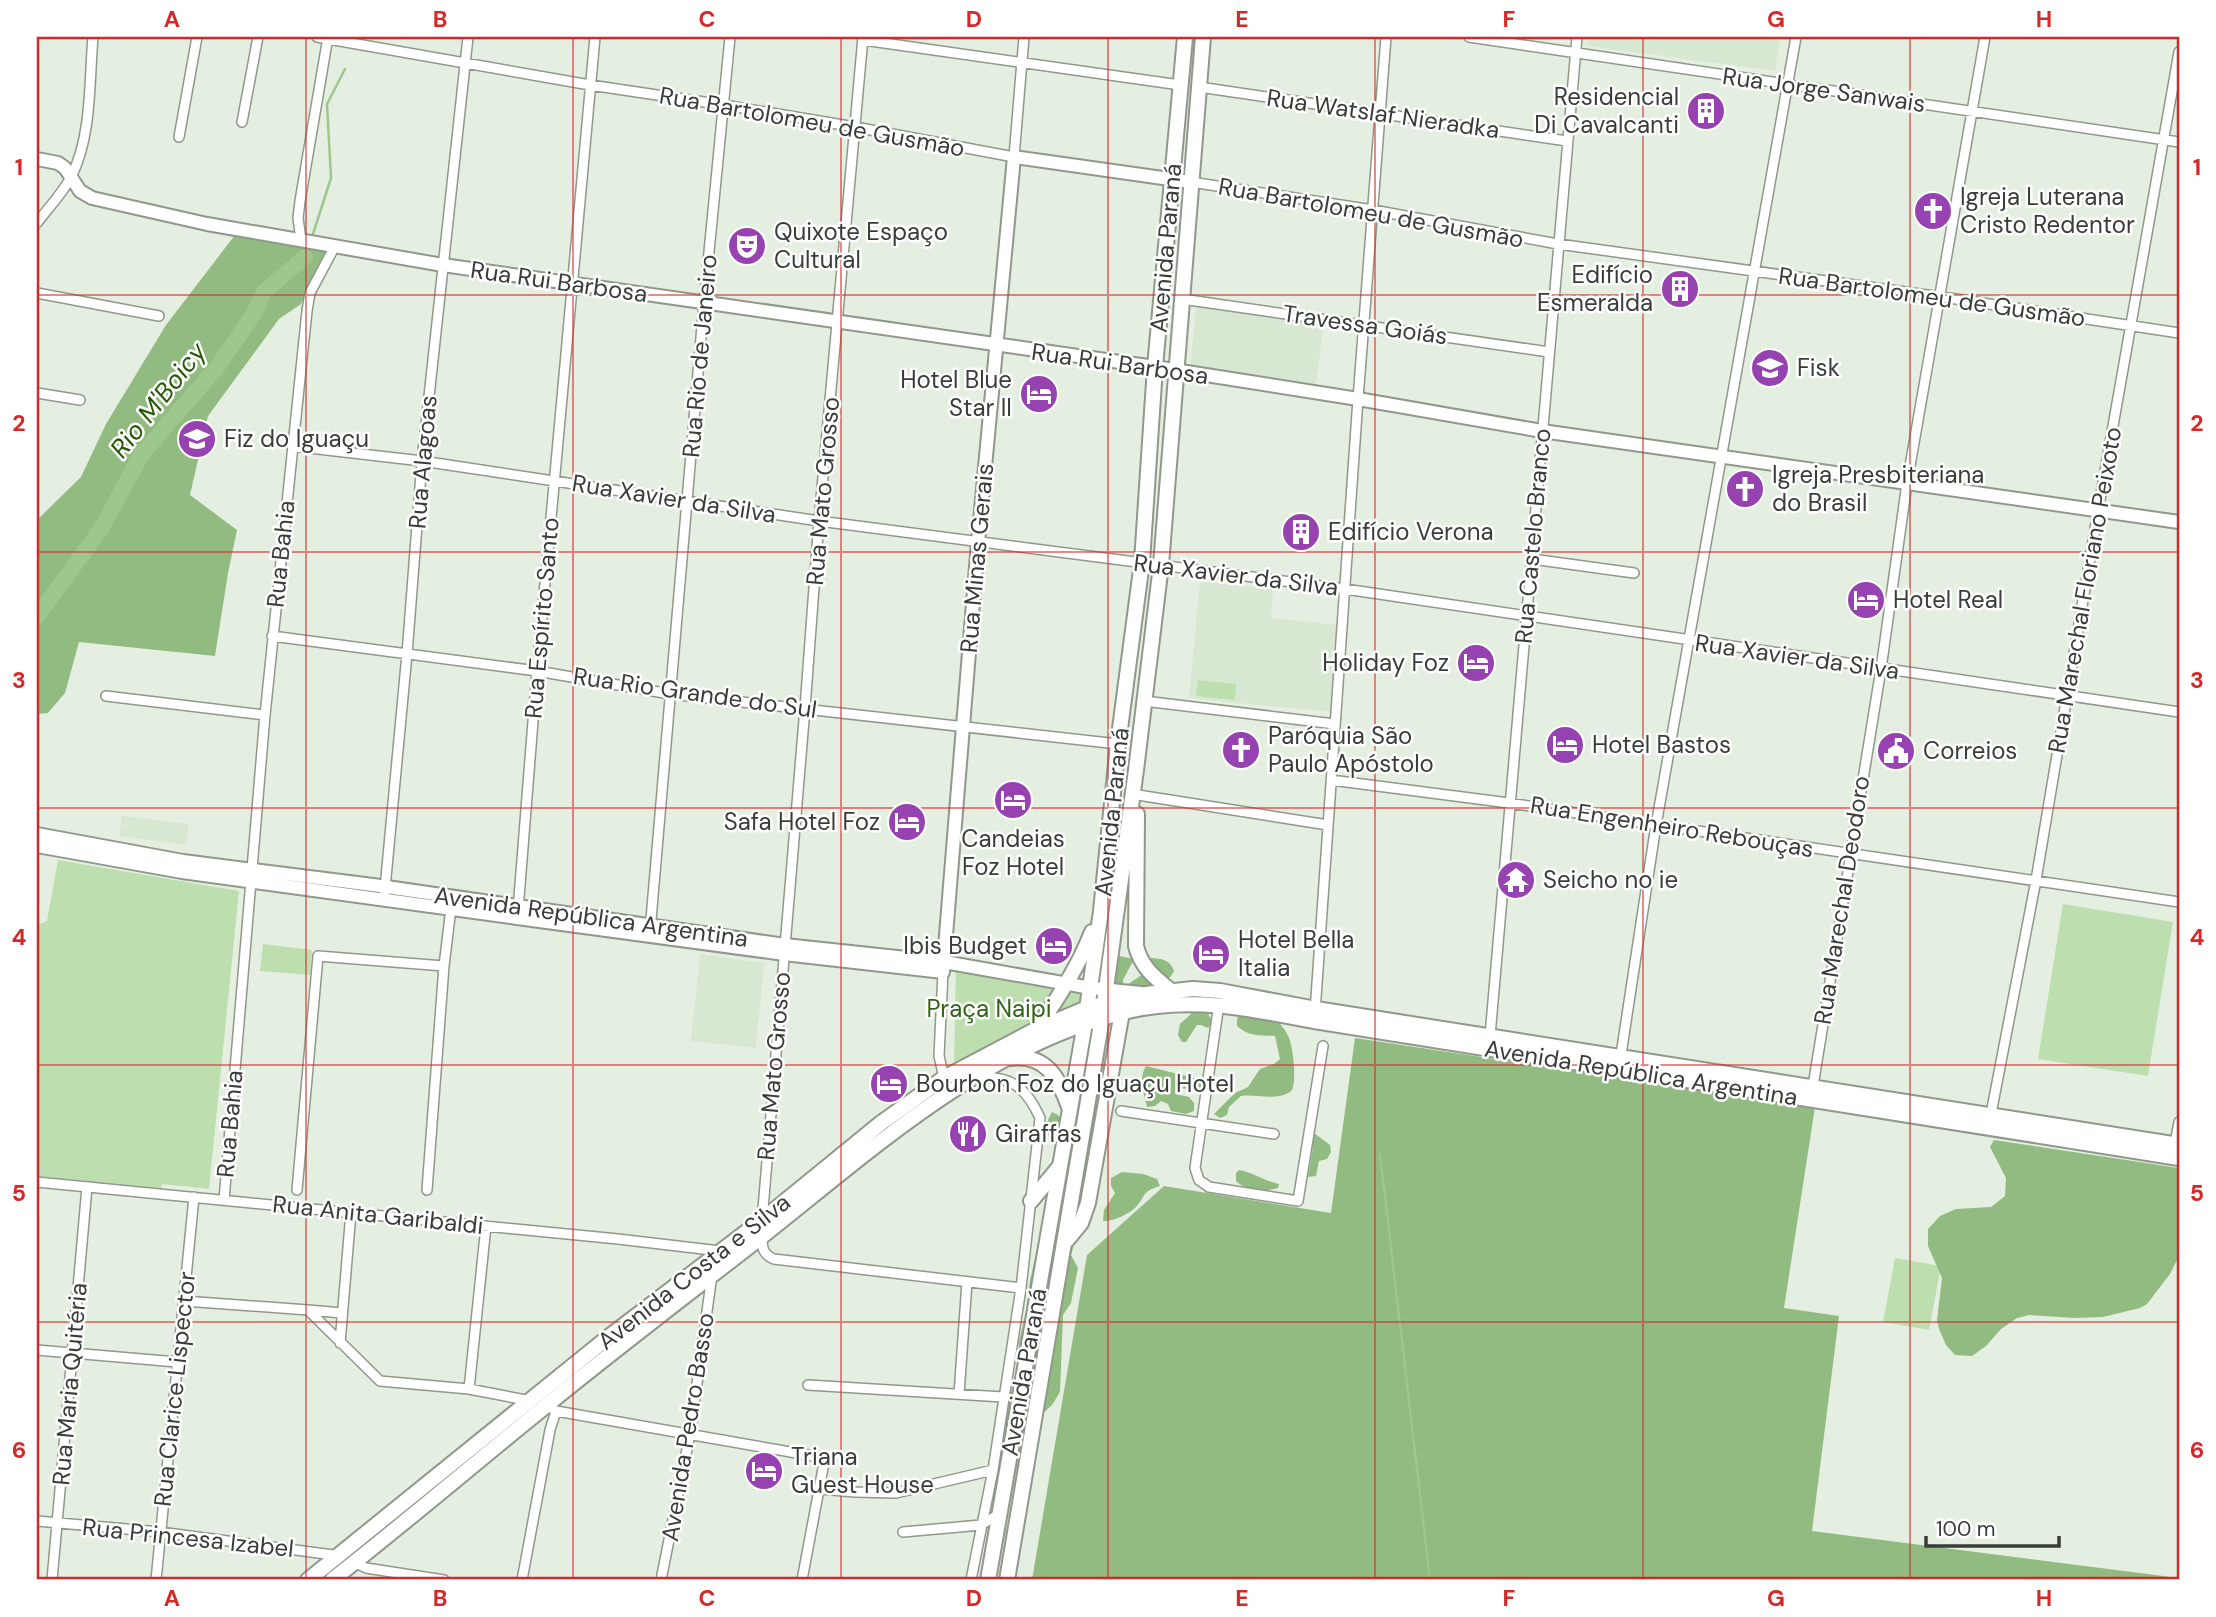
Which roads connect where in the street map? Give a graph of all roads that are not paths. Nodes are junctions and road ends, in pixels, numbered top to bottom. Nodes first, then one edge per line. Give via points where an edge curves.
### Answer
1 (93, 37) edge
2 (197, 37) edge
3 (258, 37) edge
4 (317, 37) edge
5 (468, 37) edge
6 (595, 37) edge
7 (730, 37) edge
8 (1024, 37) edge
9 (1185, 37) edge
10 (1203, 37) edge
11 (1387, 37) edge
12 (1469, 37) edge
13 (1577, 37) edge
14 (1796, 37) edge
15 (1984, 37) edge
16 (328, 38) edge
17 (863, 38) edge
18 (2179, 52) edge
19 (1576, 54) junction
20 (1022, 61) junction
21 (465, 63) junction
22 (1788, 84) junction
23 (590, 85) junction
24 (1180, 85) junction
25 (1199, 87) junction
26 (723, 105) junction
27 (1972, 111) junction
28 (1381, 115) junction
29 (242, 122) dead end
30 (855, 127) junction
31 (179, 137) dead end
32 (2164, 140) junction
33 (1567, 141) junction
34 (2179, 142) edge
35 (1014, 157) junction
36 (37, 159) edge
37 (71, 178) junction
38 (1173, 179) junction
39 (1191, 183) junction
40 (1373, 210) junction
41 (37, 223) edge
42 (301, 240) junction
43 (1558, 244) junction
44 (335, 246) junction
45 (443, 265) junction
46 (1754, 272) junction
47 (572, 283) junction
48 (37, 293) edge
49 (1940, 297) junction
50 (1182, 299) junction
51 (704, 303) junction
52 (159, 316) dead end
53 (838, 322) junction
54 (1364, 325) junction
55 (2131, 326) junction
56 (2179, 333) edge
57 (996, 346) junction
58 (1549, 352) junction
59 (1155, 367) junction
60 (1177, 371) junction
61 (37, 393) edge
62 (1358, 399) junction
63 (80, 400) dead end
64 (1542, 431) junction
65 (292, 446) junction
66 (1721, 457) junction
67 (422, 461) junction
68 (554, 481) junction
69 (1907, 483) junction
70 (688, 500) junction
71 (2098, 511) junction
72 (819, 521) junction
73 (2179, 522) edge
74 (978, 542) junction
75 (1532, 559) junction
76 (1142, 562) junction
77 (1161, 565) junction
78 (1634, 573) dead end
79 (1345, 589) junction
80 (1526, 615) junction
81 (272, 636) junction
82 (1690, 641) junction
83 (407, 654) junction
84 (1881, 669) junction
85 (537, 671) junction
86 (670, 694) junction
87 (106, 696) dead end
88 (2066, 696) junction
89 (1144, 701) junction
90 (805, 708) junction
91 (2179, 712) edge
92 (265, 715) junction
93 (1335, 724) junction
94 (962, 727) junction
95 (1118, 744) junction
96 (1136, 770) junction
97 (1331, 780) junction
98 (1138, 795) junction
99 (1509, 803) junction
100 (1328, 825) junction
101 (1656, 825) junction
102 (37, 834) edge
103 (37, 846) edge
104 (1849, 854) junction
105 (251, 874) junction
106 (2036, 880) junction
107 (384, 893) junction
108 (2179, 902) edge
109 (451, 908) junction
110 (1101, 911) junction
111 (517, 913) junction
112 (650, 931) junction
113 (784, 949) junction
114 (444, 966) junction
115 (943, 967) junction
116 (1066, 984) junction
117 (1171, 990) junction
118 (1100, 993) junction
119 (1219, 1004) junction
120 (1122, 1012) junction
121 (1315, 1015) junction
122 (1086, 1016) junction
123 (1102, 1018) junction
124 (1035, 1030) junction
125 (1490, 1036) junction
126 (1323, 1046) dead end
127 (1006, 1059) junction
128 (1620, 1063) junction
129 (944, 1078) junction
130 (971, 1078) junction
131 (1811, 1093) junction
132 (1070, 1111) junction
133 (1121, 1111) dead end
134 (1989, 1122) junction
135 (2179, 1122) edge
136 (1201, 1124) junction
137 (1275, 1134) dead end
138 (2177, 1151) edge
139 (1061, 1165) junction
140 (37, 1182) edge
141 (87, 1187) junction
142 (297, 1190) dead end
143 (427, 1190) dead end
144 (194, 1197) junction
145 (224, 1200) junction
146 (1031, 1201) junction
147 (351, 1212) junction
148 (762, 1220) junction
149 (486, 1226) junction
150 (762, 1236) junction
151 (1066, 1241) junction
152 (720, 1251) junction
153 (713, 1273) junction
154 (967, 1282) junction
155 (1021, 1288) junction
156 (184, 1301) junction
157 (308, 1310) junction
158 (342, 1313) junction
159 (340, 1343) junction
160 (37, 1350) edge
161 (72, 1354) junction
162 (177, 1362) junction
163 (808, 1385) dead end
164 (469, 1389) junction
165 (959, 1394) junction
166 (1003, 1397) junction
167 (531, 1401) junction
168 (552, 1408) junction
169 (690, 1434) junction
170 (993, 1470) junction
171 (820, 1489) junction
172 (999, 1514) junction
173 (37, 1521) edge
174 (58, 1523) junction
175 (981, 1525) junction
176 (160, 1532) junction
177 (903, 1532) dead end
178 (340, 1555) junction
179 (355, 1562) junction
180 (52, 1580) edge
181 (156, 1580) edge
182 (308, 1580) edge
183 (333, 1580) edge
184 (444, 1580) edge
185 (523, 1580) edge
186 (662, 1580) edge
187 (802, 1580) edge
188 (971, 1580) edge
189 (988, 1580) edge
190 (1007, 1580) edge

1 - 37 street via 85,135
2 - 31 street
3 - 29 street
4 - 16 street, Rua Bartolomeu de Gusmão
5 - 21 street, Rua Alagoas
6 - 23 street, Rua Espírito Santo
7 - 26 street, Rua Rio de Janeiro
8 - 20 street, Rua Minas Gerais
9 - 24 main road, Avenida Paraná
10 - 25 main road, Avenida Paraná
11 - 28 street
12 - 19 street, Rua Jorge Sanwais
13 - 19 street, Rua Castelo Branco
14 - 22 street
15 - 27 street, Rua Marechal Deodoro
16 - 21 street, Rua Bartolomeu de Gusmão
16 - 42 street via 299,210
17 - 20 street
17 - 30 street, Rua Mato Grosso
18 - 32 street, Rua Marechal Floriano Peixoto
19 - 22 street, Rua Jorge Sanwais
19 - 33 street, Rua Castelo Branco
20 - 24 street
20 - 35 street, Rua Minas Gerais
21 - 23 street, Rua Bartolomeu de Gusmão
21 - 45 street, Rua Alagoas
22 - 27 street, Rua Jorge Sanwais
22 - 46 street
23 - 26 street, Rua Bartolomeu de Gusmão
23 - 47 street, Rua Espírito Santo
24 - 38 main road, Avenida Paraná
25 - 28 street, Rua Watslaf Nieradka
25 - 39 main road, Avenida Paraná
26 - 30 street, Rua Bartolomeu de Gusmão
26 - 51 street, Rua Rio de Janeiro
27 - 32 street, Rua Jorge Sanwais
27 - 49 street, Rua Marechal Deodoro
28 - 33 street, Rua Watslaf Nieradka
28 - 40 street
30 - 35 street, Rua Bartolomeu de Gusmão
30 - 53 street, Rua Mato Grosso
32 - 34 street, Rua Jorge Sanwais
32 - 55 street, Rua Marechal Floriano Peixoto
33 - 43 street, Rua Castelo Branco
35 - 38 main road, Rua Bartolomeu de Gusmão
35 - 57 main road, Rua Minas Gerais
36 - 37 main road, Rua Rui Barbosa via 58,163
37 - 41 street
37 - 42 main road, Rua Rui Barbosa via 92,198
38 - 39 main road, Rua Bartolomeu de Gusmão
38 - 59 main road, Avenida Paraná
39 - 40 street, Rua Bartolomeu de Gusmão
39 - 50 main road, Avenida Paraná
40 - 43 street, Rua Bartolomeu de Gusmão
40 - 54 street
42 - 44 main road, Rua Rui Barbosa
43 - 46 street, Rua Bartolomeu de Gusmão
43 - 58 street, Rua Castelo Branco
44 - 45 main road, Rua Rui Barbosa
44 - 65 street, Rua Bahia via 310,293
45 - 47 main road, Rua Rui Barbosa
45 - 67 street, Rua Alagoas
46 - 49 street, Rua Bartolomeu de Gusmão
46 - 66 street
47 - 51 main road, Rua Rui Barbosa
47 - 68 street, Rua Espírito Santo
48 - 52 street
49 - 55 street, Rua Bartolomeu de Gusmão
49 - 69 street, Rua Marechal Deodoro
50 - 54 street, Travessa Goiás
50 - 60 main road, Avenida Paraná
51 - 53 main road, Rua Rui Barbosa
51 - 70 street, Rua Rio de Janeiro
53 - 57 main road, Rua Rui Barbosa
53 - 72 street, Rua Mato Grosso
54 - 58 street, Travessa Goiás
54 - 62 street
55 - 56 street, Rua Bartolomeu de Gusmão
55 - 71 street, Rua Marechal Floriano Peixoto
57 - 59 main road, Rua Rui Barbosa
57 - 74 main road, Rua Minas Gerais
58 - 64 street, Rua Castelo Branco
59 - 60 main road, Rua Rui Barbosa
59 - 76 main road, Avenida Paraná
60 - 62 main road, Rua Rui Barbosa
60 - 77 main road, Avenida Paraná
61 - 63 street
62 - 64 main road, Rua Rui Barbosa
62 - 79 street
64 - 66 main road, Rua Rui Barbosa
64 - 75 street, Rua Castelo Branco
65 - 67 street, Rua Xavier da Silva
65 - 81 street, Rua Bahia
66 - 69 main road, Rua Rui Barbosa
66 - 82 street
67 - 68 street, Rua Xavier da Silva
67 - 83 street, Rua Alagoas
68 - 70 street, Rua Xavier da Silva
68 - 85 street, Rua Espírito Santo
69 - 71 main road, Rua Rui Barbosa
69 - 84 street, Rua Marechal Deodoro
70 - 72 street, Rua Xavier da Silva
70 - 86 street, Rua Rio de Janeiro
71 - 73 main road, Rua Rui Barbosa
71 - 88 street, Rua Marechal Floriano Peixoto
72 - 74 street, Rua Xavier da Silva
72 - 90 street, Rua Mato Grosso
74 - 76 street, Rua Xavier da Silva
74 - 94 main road, Rua Minas Gerais
75 - 78 street
75 - 80 street, Rua Castelo Branco
76 - 77 street, Rua Xavier da Silva
76 - 95 main road, Avenida Paraná
77 - 79 street, Rua Xavier da Silva
77 - 89 main road, Avenida Paraná
79 - 80 street, Rua Xavier da Silva
79 - 93 street
80 - 82 street, Rua Xavier da Silva
80 - 99 street, Rua Castelo Branco
81 - 83 street, Rua Rio Grande do Sul
81 - 92 street, Rua Bahia
82 - 84 street, Rua Xavier da Silva
82 - 101 street
83 - 85 street, Rua Rio Grande do Sul
83 - 107 street, Rua Alagoas
84 - 88 street, Rua Xavier da Silva
84 - 104 street, Rua Marechal Deodoro
85 - 86 street, Rua Rio Grande do Sul
85 - 111 street, Rua Espírito Santo
86 - 90 street, Rua Rio Grande do Sul
86 - 112 street, Rua Rio de Janeiro
87 - 92 street
88 - 91 street, Rua Xavier da Silva
88 - 106 street, Rua Marechal Floriano Peixoto
89 - 93 street
89 - 96 main road, Avenida Paraná
90 - 94 street, Rua Rio Grande do Sul
90 - 113 street, Rua Mato Grosso
92 - 105 street, Rua Bahia
93 - 97 street
94 - 95 street, Rua Rio Grande do Sul
94 - 115 main road, Rua Minas Gerais
95 - 110 main road, Avenida Paraná
96 - 98 main road
96 - 118 main road, Avenida Paraná
97 - 99 street, Rua Engenheiro Rebouças
97 - 100 street
98 - 100 street
98 - 117 main road via 1136,946 1146,968
99 - 101 street, Rua Engenheiro Rebouças
99 - 125 street, Rua Castelo Branco
100 - 121 street
101 - 104 street, Rua Engenheiro Rebouças
101 - 128 street
102 - 105 main road, Avenida República Argentina
103 - 105 main road, Avenida República Argentina via 182,872
104 - 106 street, Rua Engenheiro Rebouças
104 - 131 street, Rua Marechal Deodoro
105 - 107 main road, Avenida República Argentina
105 - 145 street, Rua Bahia
106 - 108 street, Rua Engenheiro Rebouças
106 - 134 street, Rua Marechal Floriano Peixoto
107 - 109 main road, Avenida República Argentina
107 - 111 main road, Avenida República Argentina
109 - 111 main road, Avenida República Argentina
109 - 114 street
110 - 116 main road
110 - 118 main road, Avenida Paraná
111 - 112 main road, Avenida República Argentina
112 - 113 main road, Avenida República Argentina
113 - 115 main road, Avenida República Argentina
113 - 148 street, Rua Mato Grosso
114 - 142 street via 318,956
114 - 143 street
115 - 116 main road, Avenida República Argentina
115 - 129 street, Rua Minas Gerais via 939,1056
116 - 118 main road, Avenida República Argentina
116 - 124 main road
117 - 118 main road, Avenida República Argentina
117 - 121 main road, Avenida República Argentina via 1220,991
118 - 122 main road, Avenida Costa e Silva
118 - 123 main road, Avenida Paraná
119 - 120 main road, Avenida República Argentina via 1186,1003
119 - 121 main road, Avenida República Argentina
119 - 136 street
120 - 123 main road, Avenida República Argentina
120 - 151 main road via 1088,1203 1081,1223
121 - 125 main road, Avenida República Argentina
121 - 128 main road, Avenida República Argentina
122 - 123 main road, Avenida Costa e Silva
122 - 124 main road, Avenida Costa e Silva
122 - 127 main road, Avenida Costa e Silva
122 - 132 main road, Avenida Paraná
123 - 151 main road, Avenida Paraná
124 - 129 main road, Avenida Costa e Silva
125 - 128 main road, Avenida República Argentina
126 - 136 street via 1298,1200 1209,1187 1199,1181 1195,1168
127 - 130 main road, Avenida Costa e Silva
127 - 132 main road via 1027,1058 1048,1068 1060,1081
128 - 131 main road, Avenida República Argentina
129 - 148 main road, Avenida Costa e Silva
130 - 146 street via 1002,1079 1031,1098 1040,1118
130 - 150 main road, Avenida Costa e Silva via 890,1132
131 - 134 main road, Avenida República Argentina
132 - 139 main road, Avenida Paraná
133 - 136 street
134 - 138 main road, Avenida República Argentina
135 - 138 street
136 - 137 street
139 - 146 main road
139 - 172 main road, Avenida Paraná
140 - 141 street, Rua Anita Garibaldi
141 - 144 street, Rua Anita Garibaldi
141 - 161 street, Rua Maria Quitéria
144 - 145 street, Rua Anita Garibaldi
144 - 156 street, Rua Clarice Lispector
145 - 147 street, Rua Anita Garibaldi
146 - 155 street
147 - 149 street, Rua Anita Garibaldi
147 - 158 street
148 - 150 street, Rua Mato Grosso
148 - 152 main road, Avenida Costa e Silva
149 - 152 street, Rua Anita Garibaldi
149 - 164 street
150 - 153 main road, Avenida Costa e Silva
150 - 154 street via 763,1251 774,1259
151 - 190 main road, Avenida Paraná
152 - 167 main road, Avenida Costa e Silva
153 - 168 main road, Avenida Costa e Silva
153 - 169 street, Avenida Pedro Basso
154 - 155 street
154 - 165 street
155 - 166 street
156 - 157 street
156 - 162 street, Rua Clarice Lispector
157 - 158 street
157 - 159 street
158 - 159 street
159 - 164 street via 380,1381
160 - 161 street
161 - 162 street
161 - 174 street, Rua Maria Quitéria
162 - 176 street, Rua Clarice Lispector
163 - 165 street
164 - 167 street
165 - 166 street
166 - 170 street
167 - 168 street
167 - 178 main road, Avenida Costa e Silva
168 - 169 street
168 - 179 main road, Avenida Costa e Silva
168 - 185 street
169 - 171 street via 819,1457 824,1463
169 - 186 street, Avenida Pedro Basso
170 - 171 street via 896,1493
170 - 175 street
171 - 187 street
172 - 175 street
172 - 189 main road, Avenida Paraná
173 - 174 street, Rua Princesa Izabel
174 - 176 street, Rua Princesa Izabel
174 - 180 street, Rua Maria Quitéria
175 - 177 street
175 - 188 street
176 - 178 street, Rua Princesa Izabel
176 - 181 street, Rua Clarice Lispector
178 - 179 street, Rua Princesa Izabel
178 - 182 main road, Avenida Costa e Silva
178 - 183 street
179 - 183 main road, Avenida Costa e Silva
179 - 184 street, Rua Princesa Izabel via 366,1568

